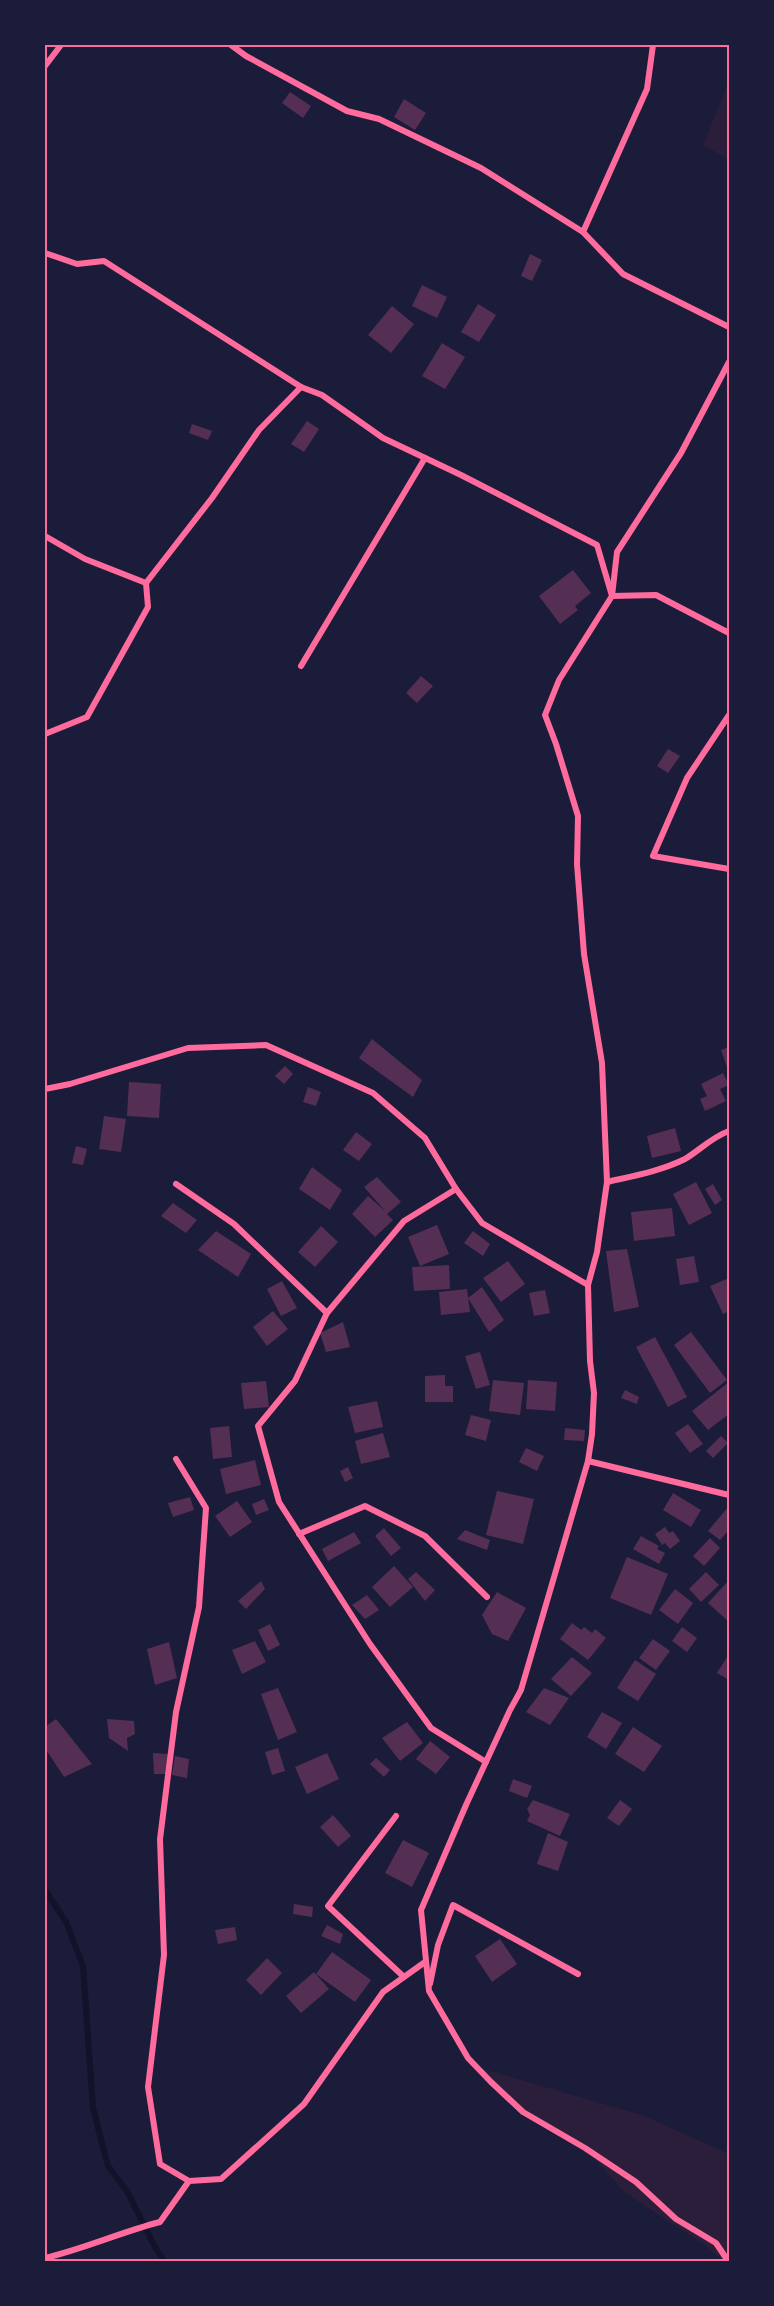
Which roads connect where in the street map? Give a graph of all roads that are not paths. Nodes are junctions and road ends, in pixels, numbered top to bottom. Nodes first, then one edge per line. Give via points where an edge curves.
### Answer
1 (61, 45) edge
2 (231, 45) edge
3 (653, 45) edge
4 (45, 66) edge
5 (583, 232) junction
6 (45, 254) edge
7 (729, 327) edge
8 (729, 362) edge
9 (301, 387) junction
10 (425, 458) junction
11 (45, 536) edge
12 (146, 583) junction
13 (612, 596) junction
14 (729, 633) edge
15 (301, 666) dead end
16 (729, 715) edge
17 (45, 734) edge
18 (729, 869) edge
19 (45, 1089) edge
20 (729, 1131) edge
21 (607, 1182) junction
22 (176, 1184) dead end
23 (456, 1190) junction
24 (588, 1285) junction
25 (327, 1313) junction
26 (176, 1459) dead end
27 (588, 1461) junction
28 (729, 1494) edge
29 (299, 1534) junction
30 (487, 1597) dead end
31 (486, 1762) junction
32 (396, 1816) dead end
33 (425, 1962) junction
34 (578, 1974) dead end
35 (404, 1977) junction
36 (429, 1991) junction
37 (189, 2181) junction
38 (45, 2258) edge
39 (728, 2261) edge

1 - 4 street
2 - 5 street via 347,111 379,119 481,168
3 - 5 street via 647,89
5 - 7 street via 623,274
6 - 9 street via 77,264 104,261
8 - 13 street via 681,453 617,552
9 - 10 street via 322,395 383,438
9 - 12 street via 259,430
10 - 13 street via 597,545
10 - 15 street
11 - 12 street via 85,559
12 - 17 street via 148,607 87,717
13 - 14 street via 656,595
13 - 21 street via 559,680 545,715 578,816 577,864 584,954 602,1063
16 - 18 street via 687,778 653,856
19 - 23 street via 188,1048 266,1045 373,1093 425,1138
20 - 21 street via 667,1167
21 - 24 street
22 - 25 street via 234,1224
23 - 24 street via 482,1223
23 - 25 street via 404,1221
24 - 27 street via 594,1393
25 - 29 street via 295,1381 258,1426 279,1502
26 - 37 street via 206,1508 199,1607 176,1712 160,1839 164,1955 148,2087 160,2164
27 - 28 street
27 - 31 street via 528,1670
29 - 30 street via 365,1506 425,1536
29 - 31 street via 370,1644 431,1728
31 - 33 street via 421,1910
32 - 35 street via 328,1906
33 - 35 street
33 - 36 street
34 - 36 street via 453,1905 438,1945
35 - 37 street via 383,1992 304,2104 220,2179
36 - 39 street via 468,2058 524,2112 636,2182 676,2219 716,2243
37 - 38 street via 160,2222

